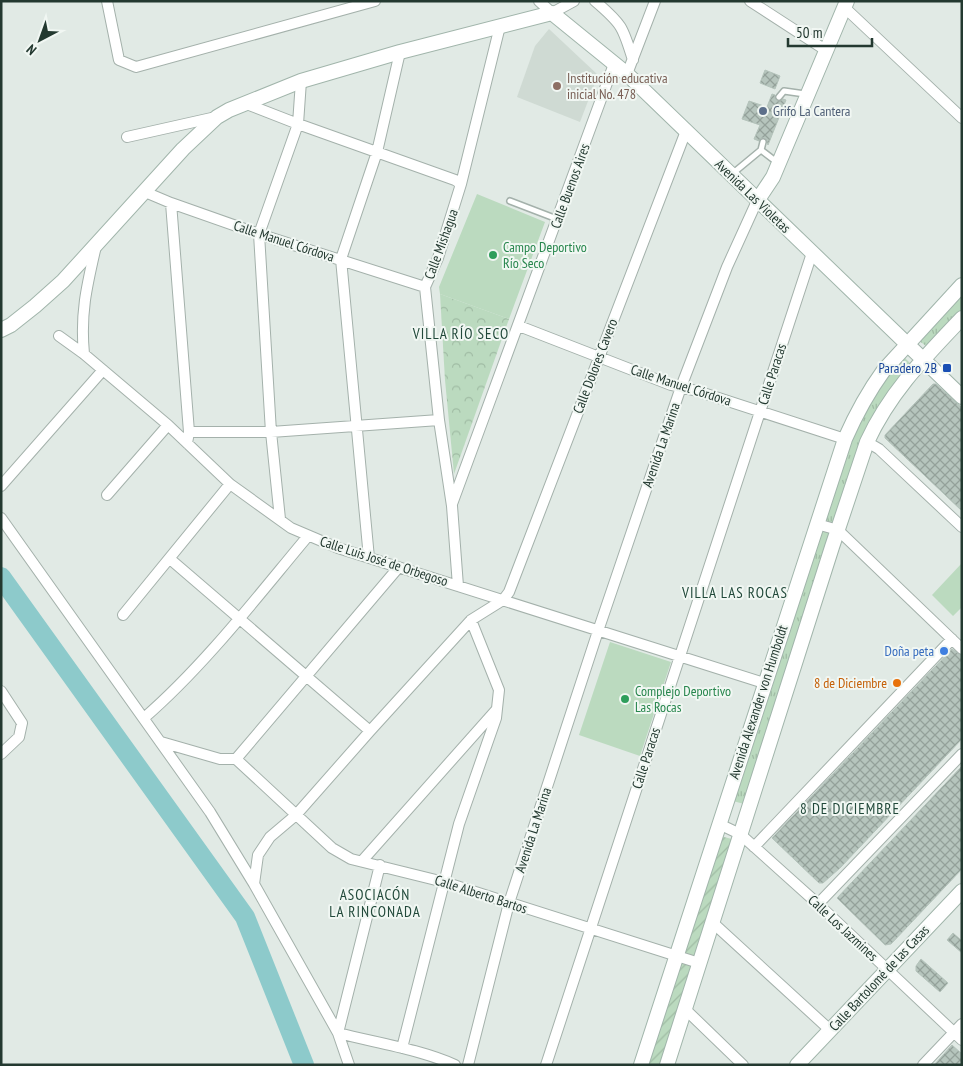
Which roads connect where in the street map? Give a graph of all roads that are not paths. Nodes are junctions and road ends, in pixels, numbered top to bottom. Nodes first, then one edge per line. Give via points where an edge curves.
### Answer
1 (107, 1) edge
2 (375, 1) edge
3 (539, 1) edge
4 (574, 1) edge
5 (595, 1) edge
6 (655, 1) edge
7 (756, 3) edge
8 (846, 4) edge
9 (552, 13) junction
10 (500, 26) junction
11 (827, 51) junction
12 (400, 52) junction
13 (633, 60) junction
14 (614, 64) junction
15 (627, 74) junction
16 (301, 81) junction
17 (808, 95) junction
18 (779, 97) dead end
19 (244, 102) junction
20 (217, 117) junction
21 (962, 118) edge
22 (298, 124) junction
23 (686, 131) junction
24 (127, 137) dead end
25 (763, 142) dead end
26 (761, 150) junction
27 (377, 152) junction
28 (779, 164) junction
29 (731, 175) junction
30 (461, 184) junction
31 (145, 192) junction
32 (510, 201) dead end
33 (757, 201) junction
34 (171, 203) junction
35 (558, 219) junction
36 (259, 234) junction
37 (96, 246) junction
38 (812, 253) junction
39 (341, 259) junction
40 (962, 285) edge
41 (425, 288) junction
42 (962, 318) edge
43 (519, 326) junction
44 (1, 330) edge
45 (59, 336) dead end
46 (906, 344) junction
47 (84, 354) junction
48 (598, 357) junction
49 (922, 360) junction
50 (103, 370) junction
51 (681, 387) junction
52 (962, 397) edge
53 (760, 411) junction
54 (439, 420) junction
55 (168, 425) junction
56 (355, 427) junction
57 (271, 432) junction
58 (188, 438) junction
59 (845, 439) junction
60 (867, 442) junction
61 (230, 484) junction
62 (1, 486) edge
63 (107, 495) dead end
64 (452, 506) junction
65 (1, 518) edge
66 (280, 519) junction
67 (816, 524) junction
68 (962, 527) edge
69 (838, 530) junction
70 (308, 536) junction
71 (369, 558) junction
72 (170, 559) junction
73 (398, 568) junction
74 (458, 586) junction
75 (503, 600) junction
76 (123, 615) dead end
77 (238, 619) junction
78 (471, 620) junction
79 (598, 630) junction
80 (952, 639) junction
81 (962, 649) edge
82 (679, 656) junction
83 (305, 676) junction
84 (764, 683) junction
85 (1, 691) edge
86 (497, 709) junction
87 (144, 718) junction
88 (370, 730) junction
89 (161, 742) junction
90 (1, 754) edge
91 (962, 754) edge
92 (236, 758) junction
93 (296, 815) junction
94 (719, 824) junction
95 (740, 834) junction
96 (754, 847) junction
97 (362, 861) junction
98 (380, 865) junction
99 (444, 882) junction
100 (254, 884) junction
101 (962, 891) edge
102 (509, 903) junction
103 (818, 904) junction
104 (712, 922) junction
105 (590, 930) junction
106 (676, 956) junction
107 (699, 963) junction
108 (887, 970) junction
109 (685, 1009) junction
110 (962, 1024) edge
111 (830, 1030) junction
112 (954, 1032) junction
113 (338, 1033) junction
114 (962, 1040) edge
115 (402, 1048) junction
116 (349, 1065) edge
117 (455, 1065) edge
118 (468, 1065) edge
119 (546, 1065) edge
120 (641, 1065) edge
121 (667, 1065) edge
122 (743, 1065) edge
123 (797, 1065) edge
124 (923, 1065) edge

1 - 2 street via 119,60 136,67
3 - 9 street, Avenida Las Violetas
4 - 9 street
5 - 13 street via 616,19 625,32
6 - 13 street
7 - 11 street
8 - 11 street, Avenida La Marina
8 - 21 street
9 - 10 street
9 - 14 street, Avenida Las Violetas
10 - 12 street
10 - 30 street, Calle Mishagua
11 - 17 street, Avenida La Marina
12 - 16 street
12 - 27 street
13 - 15 street
14 - 15 street, Avenida Las Violetas
14 - 35 street, Calle Buenos Aires
15 - 23 street, Avenida Las Violetas
16 - 19 street
16 - 22 street
17 - 18 lane via 784,91
17 - 28 street, Avenida La Marina
19 - 20 street
19 - 22 street
20 - 24 street
20 - 31 street via 183,148
22 - 27 street
22 - 36 street
23 - 29 street, Avenida Las Violetas
23 - 48 street, Calle Dolores Cavero
25 - 26 lane
26 - 28 lane
26 - 29 lane
27 - 30 street
27 - 39 street
28 - 33 street, Avenida La Marina
29 - 33 street, Avenida Las Violetas
30 - 41 street, Calle Mishagua
31 - 34 street, Calle Manuel Córdova
31 - 37 street
32 - 35 lane
33 - 38 street, Avenida Las Violetas
33 - 51 street, Avenida La Marina via 727,266
34 - 36 street, Calle Manuel Córdova
34 - 58 street
35 - 43 street, Calle Buenos Aires
36 - 39 street, Calle Manuel Córdova
36 - 57 street
37 - 44 street via 35,306
37 - 47 street via 85,294
38 - 46 street, Avenida Las Violetas
38 - 53 street, Calle Paracas
39 - 41 street, Calle Manuel Córdova
39 - 56 street
40 - 46 street, Avenida Alexander von Humboldt
41 - 54 street, Calle Mishagua
42 - 49 street, Avenida Alexander von Humboldt
43 - 48 street, Calle Manuel Córdova
43 - 64 street, Calle Buenos Aires
45 - 47 street, Calle Luis José de Orbegoso
46 - 49 street, Avenida Las Violetas
46 - 59 street, Avenida Alexander von Humboldt via 873,384
47 - 50 street, Calle Luis José de Orbegoso
48 - 51 street, Calle Manuel Córdova
48 - 75 street, Calle Dolores Cavero via 509,592
49 - 52 street, Avenida Las Violetas
49 - 60 street, Avenida Alexander von Humboldt via 892,397
50 - 55 street, Calle Luis José de Orbegoso
50 - 62 street
51 - 53 street, Calle Manuel Córdova
51 - 79 street, Avenida La Marina
53 - 59 street, Calle Manuel Córdova
53 - 82 street, Calle Paracas
54 - 56 street
54 - 64 street, Calle Mishagua
55 - 58 street, Calle Luis José de Orbegoso
55 - 63 street
56 - 57 street
56 - 71 street
57 - 58 street
57 - 66 street
58 - 61 street, Calle Luis José de Orbegoso
59 - 67 street, Avenida Alexander von Humboldt
60 - 68 street via 879,449
60 - 69 street, Avenida Alexander von Humboldt
61 - 66 street, Calle Luis José de Orbegoso
61 - 72 street
64 - 74 street, Calle Mishagua
65 - 87 street
66 - 70 street, Calle Luis José de Orbegoso
67 - 69 street
67 - 84 street, Avenida Alexander von Humboldt
69 - 80 street
69 - 95 street, Avenida Alexander von Humboldt
70 - 71 street, Calle Luis José de Orbegoso
70 - 77 street
71 - 73 street, Calle Luis José de Orbegoso
72 - 76 street
72 - 77 street
73 - 74 street, Calle Luis José de Orbegoso
73 - 83 street
74 - 75 street, Calle Luis José de Orbegoso
75 - 78 street
75 - 79 street, Calle Luis José de Orbegoso
77 - 83 street
77 - 87 street via 169,697
78 - 86 street via 499,690
78 - 88 street
79 - 82 street, Calle Luis José de Orbegoso
79 - 102 street, Avenida La Marina
80 - 81 street
80 - 96 street
82 - 84 street, Calle Luis José de Orbegoso
82 - 105 street, Calle Paracas
83 - 88 street
83 - 92 street
84 - 94 street, Avenida Alexander von Humboldt
85 - 90 street via 22,723 20,737
86 - 97 street
86 - 99 street via 459,824
87 - 89 street
88 - 93 street
89 - 92 street via 220,759
89 - 100 street via 210,812
91 - 103 street
92 - 93 street, Calle Alberto Bartos
93 - 97 street, Calle Alberto Bartos via 332,848 351,859
93 - 100 street via 270,837 258,855
94 - 95 street, Calle Los Jazmines
94 - 106 street, Avenida Alexander von Humboldt
95 - 96 street, Calle Los Jazmines
95 - 104 street, Avenida Alexander von Humboldt
96 - 103 street, Calle Los Jazmines
97 - 98 street, Calle Alberto Bartos
98 - 99 street, Calle Alberto Bartos
98 - 113 street
99 - 102 street, Calle Alberto Bartos
99 - 115 street
100 - 113 street
101 - 108 street, Calle Bartolomé de las Casas
102 - 105 street, Calle Alberto Bartos
102 - 118 street
103 - 108 street, Calle Los Jazmines
104 - 107 street, Avenida Alexander von Humboldt
104 - 111 street
105 - 106 street, Calle Alberto Bartos
105 - 119 street, Calle Paracas
106 - 107 street, Calle Alberto Bartos
106 - 120 street, Avenida Alexander von Humboldt
107 - 109 street, Avenida Alexander von Humboldt
108 - 111 street, Calle Bartolomé de las Casas
108 - 112 street, Calle Los Jazmines
109 - 121 street, Avenida Alexander von Humboldt
109 - 122 street
110 - 112 street
111 - 123 street, Calle Bartolomé de las Casas
112 - 114 street, Calle Los Jazmines
112 - 124 street
113 - 115 street
113 - 116 street
115 - 117 street

